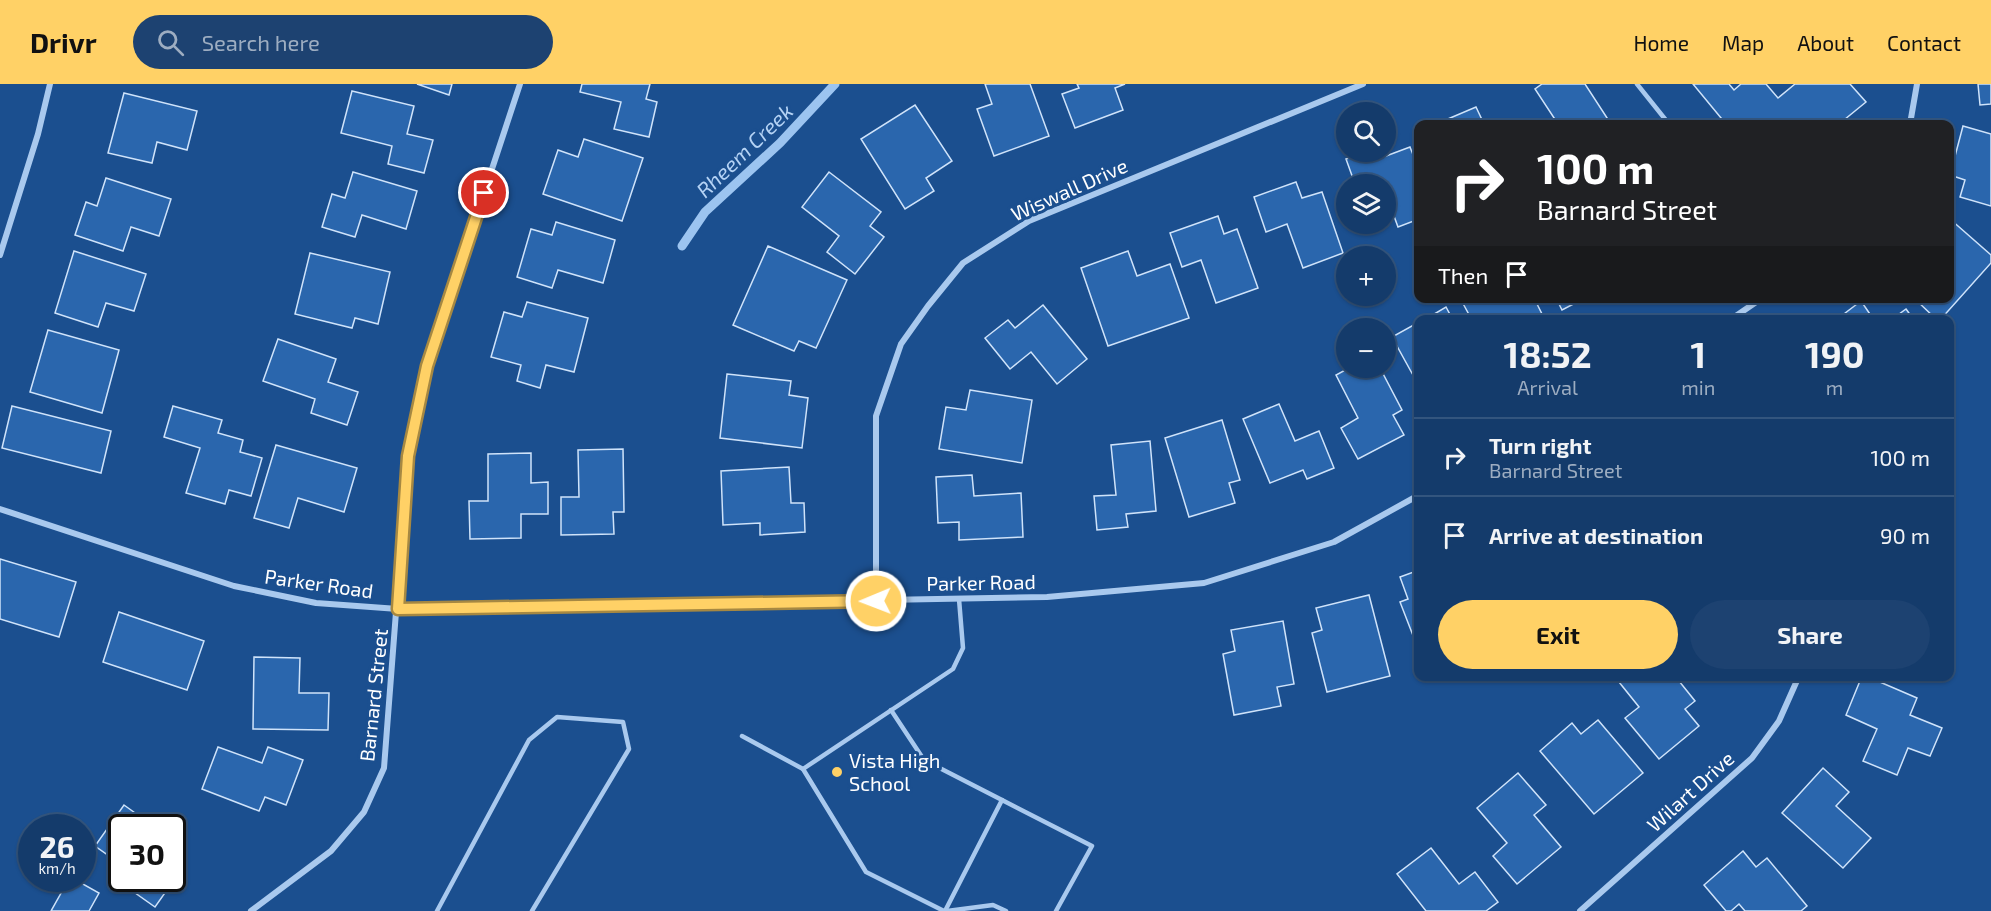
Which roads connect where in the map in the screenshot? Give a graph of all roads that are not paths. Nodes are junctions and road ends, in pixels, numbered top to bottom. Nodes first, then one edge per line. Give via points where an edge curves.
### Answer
1 (50, 84) edge
2 (520, 84) edge
3 (1363, 84) edge
4 (1637, 84) edge
5 (1917, 84) edge
6 (1666, 120) edge
7 (1911, 120) edge
8 (0, 255) edge
9 (1755, 303) edge
10 (1737, 315) edge
11 (1414, 498) edge
12 (0, 509) edge
13 (960, 599) junction
14 (876, 601) junction
15 (398, 609) junction
16 (1797, 681) edge
17 (891, 710) junction
18 (742, 736) dead end
19 (803, 769) junction
20 (1002, 800) junction
21 (251, 911) edge
22 (437, 911) edge
23 (532, 911) edge
24 (945, 911) edge
25 (1006, 911) edge
26 (1056, 911) edge
27 (1580, 911) edge

1 - 8 street
2 - 15 street, Barnard Street via 427,366 408,456
3 - 14 street, Wiswall Drive via 1029,221 963,263 902,344 876,416
4 - 6 lane
5 - 7 street
9 - 10 street
11 - 13 street, Parker Road via 1334,542 1204,583 1047,597
12 - 15 street, Parker Road via 234,586 316,603
13 - 14 street, Parker Road
13 - 17 lane via 963,648 953,669
14 - 15 street, Parker Road
15 - 21 street, Barnard Street via 384,768 364,812 331,851
16 - 27 street, Wilart Drive via 1779,721 1752,758
17 - 19 lane
17 - 20 lane via 924,760
18 - 19 lane
19 - 24 lane via 866,872
20 - 24 lane
20 - 26 lane via 1092,846
22 - 23 lane via 529,740 557,717 623,722 629,748
24 - 25 lane via 993,905

